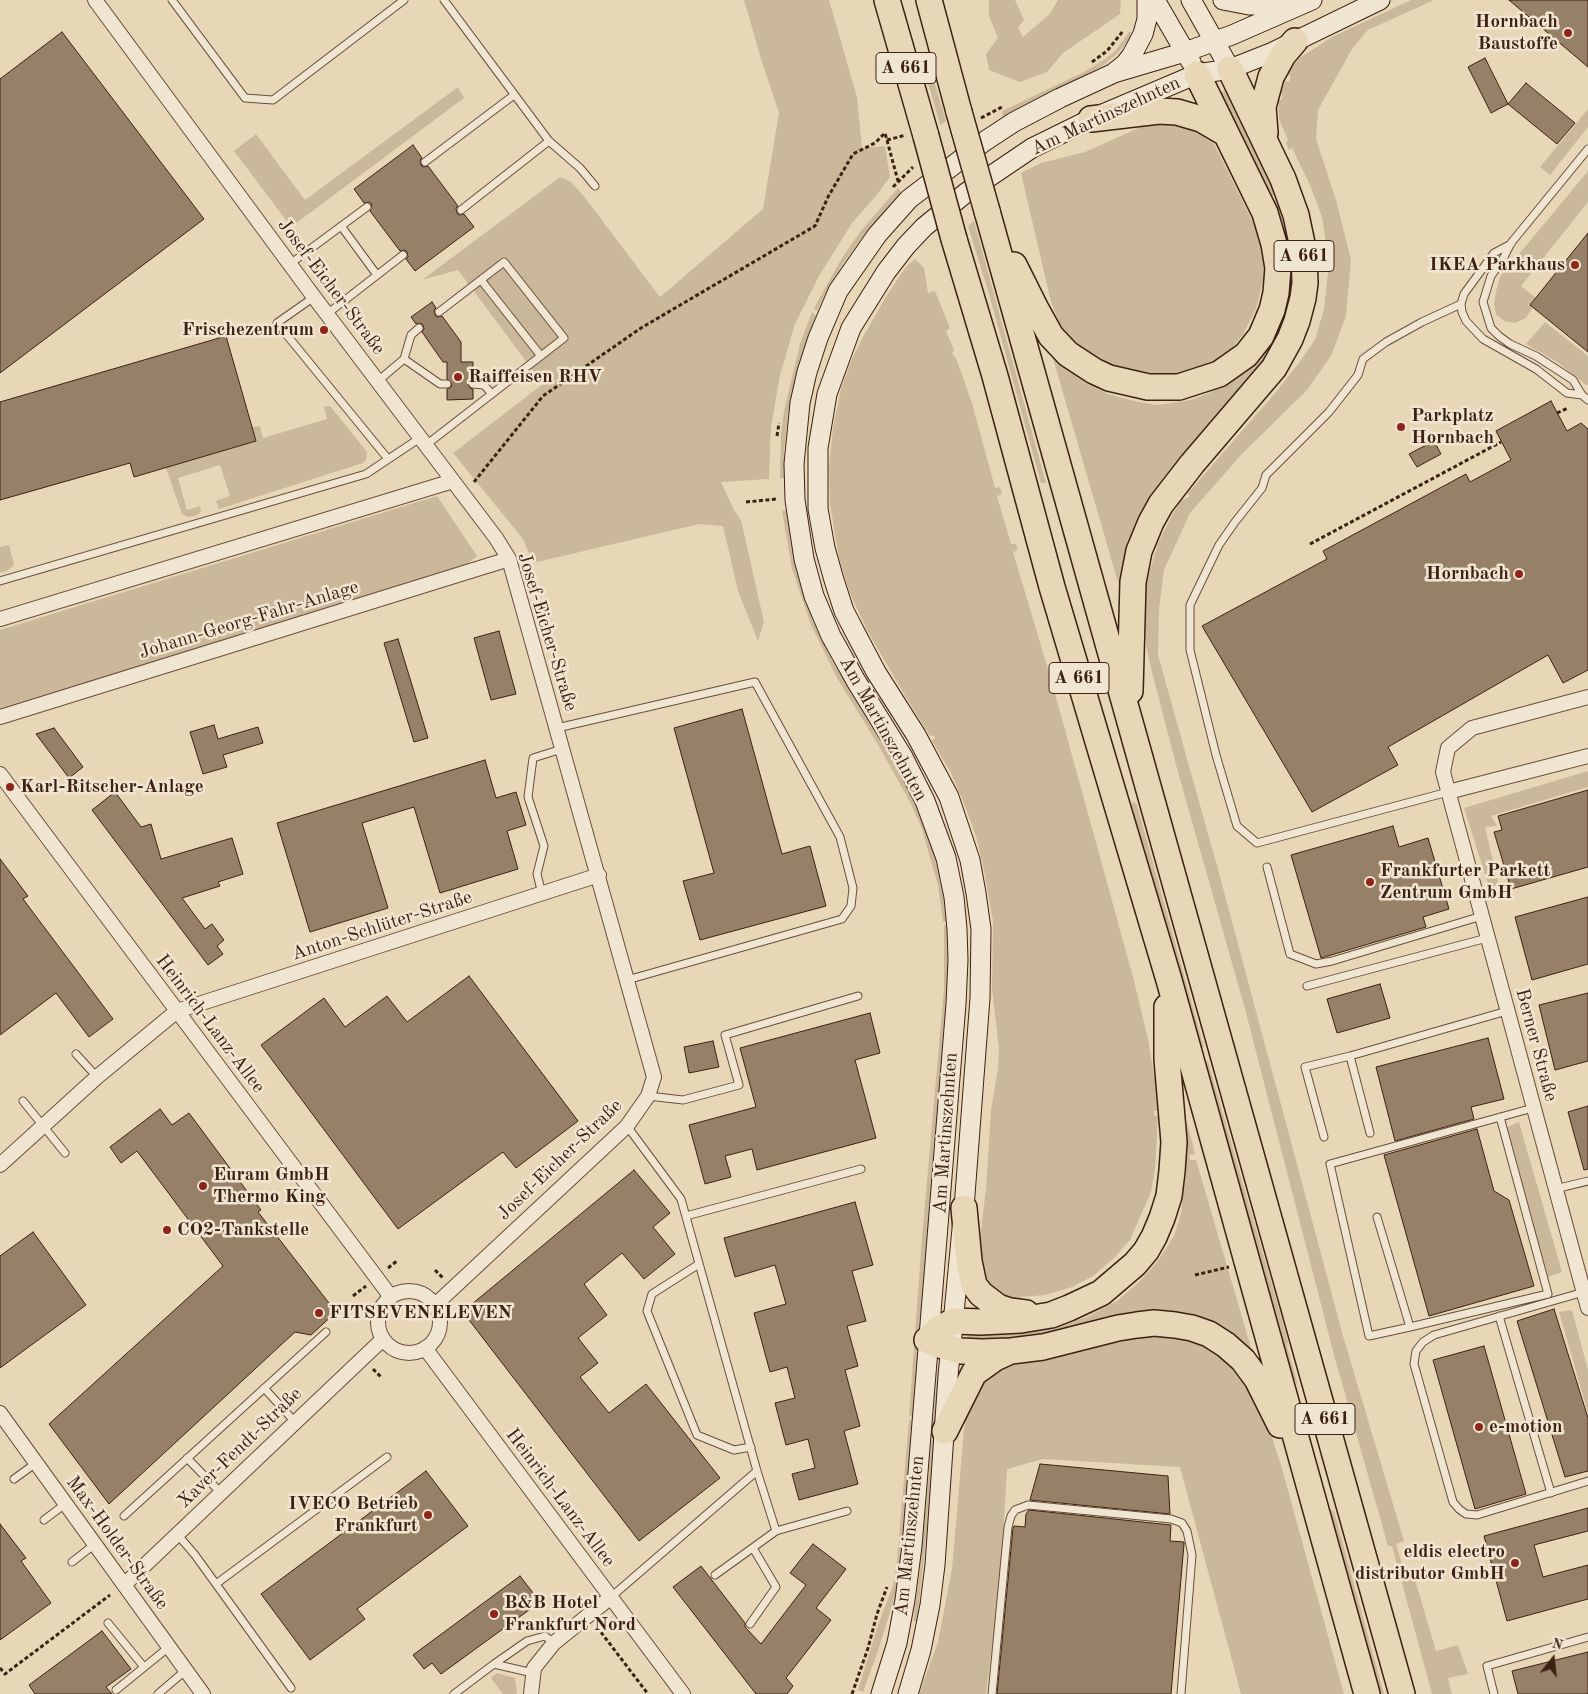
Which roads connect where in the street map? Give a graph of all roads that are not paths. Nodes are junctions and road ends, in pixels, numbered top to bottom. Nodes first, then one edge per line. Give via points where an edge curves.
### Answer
1 (95, 0) edge
2 (172, 0) edge
3 (404, 0) edge
4 (444, 0) edge
5 (887, 0) edge
6 (929, 0) edge
7 (1146, 0) edge
8 (1155, 0) edge
9 (1191, 0) edge
10 (1223, 0) edge
11 (1380, 0) edge
12 (1308, 2) edge
13 (1214, 41) junction
14 (1295, 41) junction
15 (1185, 52) junction
16 (1230, 69) junction
17 (1114, 73) junction
18 (1197, 74) junction
19 (514, 95) junction
20 (1091, 119) junction
21 (1225, 134) junction
22 (549, 141) junction
23 (1266, 146) junction
24 (1588, 149) edge
25 (425, 162) dead end
26 (594, 186) dead end
27 (367, 206) dead end
28 (461, 210) dead end
29 (987, 211) junction
30 (341, 226) junction
31 (1511, 244) junction
32 (403, 254) dead end
33 (290, 264) junction
34 (377, 275) junction
35 (481, 280) junction
36 (314, 297) junction
37 (1461, 304) junction
38 (439, 312) dead end
39 (327, 314) junction
40 (419, 328) dead end
41 (541, 356) junction
42 (404, 359) junction
43 (378, 381) junction
44 (447, 384) dead end
45 (473, 384) dead end
46 (492, 394) junction
47 (1582, 395) junction
48 (1588, 400) edge
49 (423, 441) junction
50 (388, 459) junction
51 (453, 481) junction
52 (508, 559) junction
53 (0, 581) edge
54 (0, 619) edge
55 (1588, 697) edge
56 (0, 717) edge
57 (1130, 719) junction
58 (557, 728) junction
59 (562, 749) junction
60 (1588, 756) edge
61 (0, 774) edge
62 (1448, 792) junction
63 (1267, 867) dead end
64 (599, 876) junction
65 (542, 894) junction
66 (1482, 916) junction
67 (1488, 938) junction
68 (627, 980) junction
69 (1169, 980) junction
70 (1306, 986) dead end
71 (858, 996) dead end
72 (177, 1011) junction
73 (1507, 1011) junction
74 (76, 1054) dead end
75 (1350, 1056) junction
76 (97, 1077) junction
77 (648, 1096) junction
78 (23, 1101) dead end
79 (1533, 1108) junction
80 (1500, 1117) junction
81 (44, 1125) junction
82 (627, 1126) junction
83 (1370, 1134) dead end
84 (1324, 1137) dead end
85 (64, 1153) dead end
86 (0, 1165) edge
87 (861, 1169) dead end
88 (1588, 1181) edge
89 (1555, 1189) junction
90 (964, 1208) junction
91 (686, 1216) junction
92 (1377, 1217) dead end
93 (699, 1264) junction
94 (1584, 1292) junction
95 (391, 1297) junction
96 (435, 1305) junction
97 (1588, 1308) edge
98 (1051, 1315) junction
99 (1498, 1316) junction
100 (954, 1321) junction
101 (1410, 1327) junction
102 (326, 1332) dead end
103 (383, 1339) junction
104 (927, 1340) junction
105 (425, 1348) junction
106 (951, 1349) junction
107 (1011, 1352) junction
108 (264, 1388) junction
109 (0, 1413) edge
110 (295, 1422) junction
111 (945, 1431) junction
112 (751, 1447) junction
113 (387, 1457) dead end
114 (187, 1458) junction
115 (36, 1463) junction
116 (757, 1472) junction
117 (14, 1479) dead end
118 (1588, 1481) edge
119 (1309, 1487) junction
120 (1551, 1492) junction
121 (221, 1493) junction
122 (65, 1504) junction
123 (847, 1511) dead end
124 (124, 1516) dead end
125 (44, 1520) dead end
126 (776, 1531) junction
127 (177, 1534) junction
128 (95, 1544) junction
129 (753, 1548) junction
130 (72, 1562) dead end
131 (715, 1575) dead end
132 (216, 1584) junction
133 (124, 1585) junction
134 (611, 1597) junction
135 (108, 1622) dead end
136 (750, 1624) dead end
137 (1588, 1637) edge
138 (554, 1643) junction
139 (169, 1647) junction
140 (494, 1664) junction
141 (144, 1667) junction
142 (186, 1670) junction
143 (533, 1673) junction
144 (292, 1688) dead end
145 (116, 1690) dead end
146 (158, 1694) edge
147 (203, 1694) edge
148 (454, 1694) edge
149 (530, 1694) edge
150 (683, 1694) edge
151 (881, 1694) edge
152 (908, 1694) edge
153 (992, 1694) edge
154 (1181, 1694) edge
155 (1367, 1694) edge
156 (1402, 1694) edge
157 (1494, 1694) edge

1 - 33 street, Josef-Eicher-Straße
2 - 3 lane via 245,98 273,100
4 - 19 lane
5 - 69 highway, A 661, bridge via 1052,587
6 - 29 highway, A 661, bridge via 970,115
7 - 17 main road via 1144,34 1132,55
8 - 15 main road
9 - 13 main road
10 - 12 main road via 1249,5
11 - 14 main road, Am Martinszehnten
12 - 13 main road, Am Martinszehnten
13 - 15 main road, Am Martinszehnten
13 - 16 main road, A 661
14 - 16 main road, Am Martinszehnten
14 - 23 highway via 1276,66 1266,92 1263,121
15 - 17 main road, Am Martinszehnten
15 - 18 main road
16 - 18 main road, Am Martinszehnten
16 - 23 highway, A 661
17 - 104 main road, Am Martinszehnten via 1014,122 909,199 877,234 838,291 806,372 800,403 795,500 804,560 814,596 831,636 925,801 946,858 954,898 958,960 956,1004 934,1288
18 - 20 main road, Am Martinszehnten
18 - 21 highway
19 - 22 lane
19 - 25 lane
20 - 21 highway via 1158,111 1178,112 1201,119
20 - 90 main road, Am Martinszehnten via 1032,148 967,192 906,246 851,328 827,394 818,448 818,509 825,548 844,611 949,797 975,884 981,929 980,998
21 - 29 highway, A 661 via 1270,227 1278,268 1276,293 1261,336 1246,355 1219,374 1195,383 1179,387 1133,384 1109,378 1068,354 1052,336 1036,309
22 - 26 lane via 580,168
22 - 28 lane
23 - 57 highway, A 661 via 1296,215 1304,253 1305,282 1298,321 1274,368 1172,488 1144,538 1132,596
24 - 31 lane
27 - 30 lane
29 - 57 highway, A 661
30 - 33 lane
30 - 34 lane
31 - 37 lane via 1494,253 1464,294
31 - 47 lane via 1491,276 1483,302 1491,328 1510,344 1573,380
32 - 34 lane
33 - 36 street, Josef-Eicher-Straße
34 - 39 lane
35 - 38 lane
35 - 41 lane
35 - 41 lane via 504,262 564,338
36 - 39 street, Josef-Eicher-Straße
36 - 50 lane via 277,323
37 - 47 lane via 1466,321 1483,339 1536,369 1567,393
37 - 62 lane via 1400,334 1363,359 1358,374 1329,412 1266,475 1262,488 1219,545 1190,605 1190,650 1216,755 1237,826 1257,843
39 - 43 street, Josef-Eicher-Straße
40 - 42 lane via 411,334
41 - 46 lane
42 - 43 lane
42 - 44 lane via 440,384
43 - 49 street, Josef-Eicher-Straße
45 - 46 lane via 484,385
46 - 49 lane
47 - 48 lane
49 - 50 lane
49 - 51 street, Josef-Eicher-Straße
50 - 53 lane via 366,474
51 - 52 street, Josef-Eicher-Straße
51 - 54 street
52 - 56 street, Johann-Georg-Fahr-Anlage
52 - 58 street, Josef-Eicher-Straße
55 - 62 street, Berner Straße via 1472,728 1448,748 1443,772
57 - 156 highway, A 661
58 - 59 street, Josef-Eicher-Straße
58 - 68 lane via 755,682 840,836 852,888 851,906 842,919
59 - 64 street, Josef-Eicher-Straße
59 - 65 lane via 533,758 528,798 544,846 537,874
60 - 62 street
61 - 72 street, Heinrich-Lanz-Allee
62 - 66 street, Berner Straße
63 - 66 lane via 1290,954 1316,964
64 - 65 street, Anton-Schlüter-Straße
64 - 68 street, Josef-Eicher-Straße
65 - 72 street, Anton-Schlüter-Straße
66 - 67 street, Berner Straße
67 - 70 lane
67 - 73 street, Berner Straße
68 - 77 street, Josef-Eicher-Straße via 654,1077
69 - 98 highway, A 661 via 1167,1059 1174,1142 1169,1196 1162,1218 1146,1251 1120,1278 1094,1297
69 - 119 highway, A 661
71 - 77 lane via 725,1035 739,1085 683,1100
72 - 76 street
72 - 95 street, Heinrich-Lanz-Allee
73 - 75 lane
73 - 79 street, Berner Straße
74 - 76 lane
75 - 83 lane
75 - 84 lane via 1305,1067
76 - 81 street
77 - 82 street, Josef-Eicher-Straße
78 - 81 lane
79 - 80 lane
79 - 89 street, Berner Straße
80 - 101 lane via 1548,1294
80 - 101 lane via 1330,1164 1369,1336
81 - 85 lane
81 - 86 street
82 - 91 lane via 681,1199
82 - 96 street, Josef-Eicher-Straße
87 - 91 lane
88 - 89 lane
89 - 94 street, Berner Straße
90 - 98 highway, A 661 via 971,1274 981,1294 1010,1311
90 - 100 main road, Am Martinszehnten
91 - 93 lane
92 - 101 lane
93 - 112 lane
93 - 112 lane via 652,1294 647,1310 697,1435 734,1450
94 - 97 street, Berner Straße
94 - 99 lane
95 - 96 street via 412,1291 426,1296
95 - 103 street via 379,1314 378,1328
96 - 105 street via 439,1329
98 - 100 highway, A 661 via 1021,1320
99 - 120 lane
99 - 120 lane via 1434,1335 1416,1351 1414,1364 1453,1502 1466,1514 1477,1514
100 - 104 highway
100 - 106 main road, Am Martinszehnten
102 - 108 lane
103 - 105 street via 400,1352
103 - 110 street, Xaver-Fendt-Straße
104 - 106 highway, A 661
104 - 151 main road, Am Martinszehnten via 905,1600 897,1643
105 - 134 street, Heinrich-Lanz-Allee
106 - 107 highway, A 661
106 - 111 main road, Am Martinszehnten
107 - 111 highway, A 661 via 994,1358 974,1373
107 - 119 highway, A 661 via 1145,1324 1175,1324 1209,1334 1243,1360 1258,1379
108 - 110 lane
108 - 114 lane
109 - 115 street, Max-Holder-Straße
110 - 121 street, Xaver-Fendt-Straße
111 - 152 main road, Am Martinszehnten via 930,1605
112 - 116 lane
113 - 132 lane
114 - 121 lane
114 - 124 lane
115 - 117 lane
115 - 122 street, Max-Holder-Straße
116 - 126 lane
116 - 134 lane
118 - 120 lane
119 - 155 highway, A 661
121 - 127 street, Xaver-Fendt-Straße
122 - 125 lane
122 - 128 street, Max-Holder-Straße
123 - 126 lane
126 - 129 lane
127 - 132 lane
127 - 133 street, Xaver-Fendt-Straße
128 - 130 lane
128 - 133 street, Max-Holder-Straße
129 - 131 lane
129 - 136 lane via 776,1587
132 - 144 lane
133 - 139 street, Max-Holder-Straße
134 - 138 street
134 - 150 street, Heinrich-Lanz-Allee
135 - 141 lane
137 - 157 lane via 1487,1666
138 - 140 lane via 545,1636 527,1641
138 - 143 street
139 - 141 lane
139 - 142 street, Max-Holder-Straße
140 - 143 lane
140 - 148 lane
141 - 145 lane
142 - 146 lane
142 - 147 street, Max-Holder-Straße
143 - 149 street
153 - 154 lane via 1008,1527 1014,1510 1028,1505 1171,1519 1182,1524 1187,1531 1192,1555

